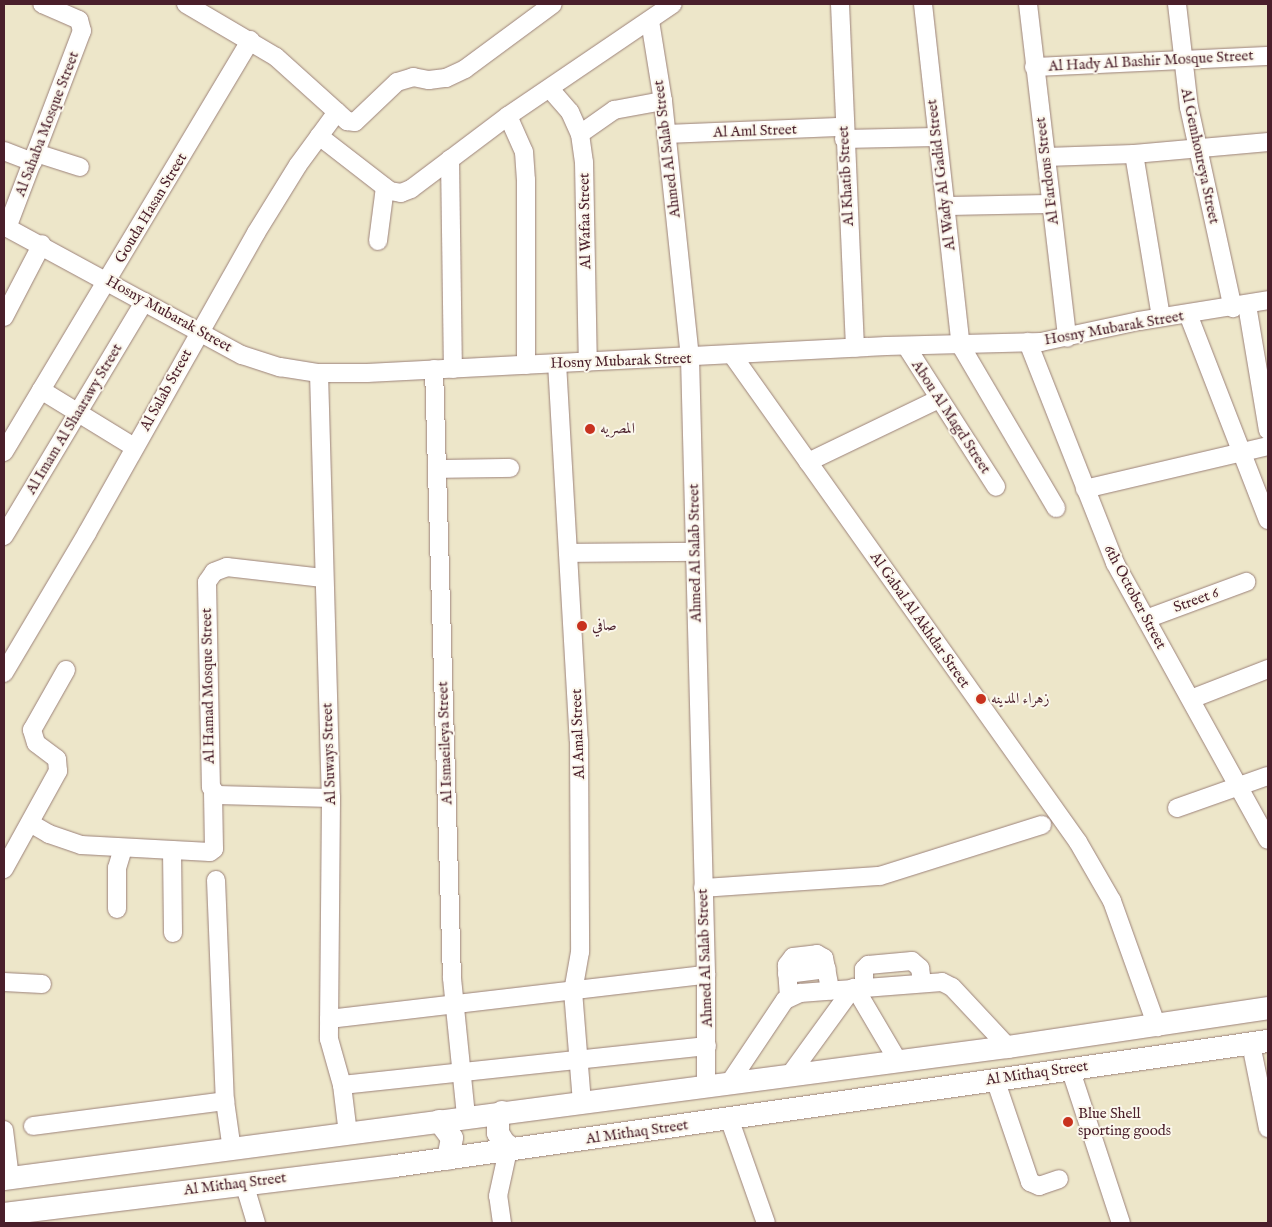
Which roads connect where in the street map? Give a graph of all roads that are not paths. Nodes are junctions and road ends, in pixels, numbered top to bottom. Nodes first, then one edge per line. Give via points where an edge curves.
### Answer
1 (42, 4) edge
2 (186, 4) edge
3 (554, 4) edge
4 (673, 4) edge
5 (840, 4) edge
6 (923, 4) edge
7 (1028, 4) edge
8 (1177, 4) edge
9 (650, 21) junction
10 (251, 40) junction
11 (1268, 56) edge
12 (1183, 61) junction
13 (1034, 67) junction
14 (550, 90) junction
15 (663, 100) junction
16 (337, 112) junction
17 (508, 116) junction
18 (844, 133) junction
19 (580, 134) junction
20 (666, 134) junction
21 (319, 136) junction
22 (936, 137) junction
23 (1268, 142) edge
24 (1197, 148) junction
25 (4, 151) edge
26 (1134, 154) junction
27 (1046, 156) junction
28 (34, 158) junction
29 (450, 159) junction
30 (80, 167) dead end
31 (385, 187) junction
32 (1051, 204) junction
33 (946, 206) junction
34 (6, 227) edge
35 (378, 241) dead end
36 (42, 244) junction
37 (108, 281) junction
38 (1268, 300) edge
39 (144, 302) junction
40 (1240, 306) junction
41 (1188, 314) junction
42 (4, 318) edge
43 (1161, 318) junction
44 (197, 333) junction
45 (1067, 338) junction
46 (1028, 342) junction
47 (906, 346) junction
48 (961, 346) junction
49 (855, 348) junction
50 (733, 356) junction
51 (690, 358) junction
52 (588, 362) junction
53 (557, 363) junction
54 (526, 365) junction
55 (434, 369) junction
56 (453, 369) junction
57 (319, 373) junction
58 (41, 390) junction
59 (939, 399) junction
60 (78, 412) junction
61 (1268, 430) edge
62 (1268, 446) edge
63 (134, 447) junction
64 (4, 452) edge
65 (1243, 452) junction
66 (808, 462) junction
67 (510, 468) dead end
68 (437, 469) junction
69 (996, 487) dead end
70 (1085, 489) junction
71 (1056, 508) dead end
72 (1268, 520) edge
73 (4, 536) edge
74 (694, 552) junction
75 (568, 553) junction
76 (324, 578) junction
77 (1246, 582) dead end
78 (1146, 619) junction
79 (1268, 669) edge
80 (66, 670) dead end
81 (4, 673) edge
82 (1191, 699) junction
83 (1268, 776) edge
84 (1241, 788) junction
85 (213, 794) junction
86 (331, 798) junction
87 (1176, 808) dead end
88 (30, 823) junction
89 (1042, 825) dead end
90 (1268, 840) edge
91 (123, 848) junction
92 (172, 850) junction
93 (4, 868) edge
94 (216, 880) dead end
95 (703, 888) junction
96 (117, 909) dead end
97 (173, 933) dead end
98 (706, 975) junction
99 (4, 982) edge
100 (42, 984) dead end
101 (857, 988) junction
102 (830, 990) junction
103 (573, 991) junction
104 (789, 997) junction
105 (453, 1004) junction
106 (1268, 1008) edge
107 (329, 1019) junction
108 (1156, 1026) junction
109 (1260, 1042) edge
110 (707, 1046) junction
111 (1008, 1047) junction
112 (578, 1060) junction
113 (898, 1061) junction
114 (1070, 1068) junction
115 (461, 1072) junction
116 (789, 1076) junction
117 (995, 1079) junction
118 (342, 1085) junction
119 (717, 1086) junction
120 (225, 1100) junction
121 (582, 1104) junction
122 (502, 1112) junction
123 (466, 1117) junction
124 (729, 1118) junction
125 (439, 1121) junction
126 (33, 1126) dead end
127 (1268, 1128) edge
128 (4, 1130) edge
129 (348, 1134) junction
130 (232, 1150) junction
131 (511, 1150) junction
132 (448, 1159) junction
133 (7, 1179) edge
134 (1059, 1179) dead end
135 (244, 1183) junction
136 (4, 1214) edge
137 (50, 1216) edge
138 (256, 1223) edge
139 (502, 1223) edge
140 (766, 1223) edge
141 (1121, 1223) edge

1 - 28 street, Al Sahaba Mosque Street via 79,20 81,35
2 - 10 street
3 - 16 street via 465,69 446,78 429,80 413,77 397,82 355,122 346,121
4 - 9 street
5 - 18 street, Al Khatib Street
6 - 22 street, Al Wady Al Gadid Street
7 - 13 street, Al Fardous Street
8 - 12 street, Al Gemhoureya Street
9 - 14 street
9 - 15 street, Ahmed Al Salab Street
10 - 16 street via 276,57
10 - 37 street, Gouda Hasan Street
11 - 12 street, Al Hady Al Bashir Mosque Street
12 - 13 street, Al Hady Al Bashir Mosque Street
12 - 24 street, Al Gemhoureya Street
13 - 27 street, Al Fardous Street
14 - 17 street
14 - 19 street, Al Wafaa Street via 570,112
15 - 19 street via 614,110
15 - 20 street, Ahmed Al Salab Street
16 - 21 street, Al Salab Street
17 - 29 street
17 - 54 street via 519,134 525,171
18 - 20 street, Al Aml Street
18 - 22 street, Al Aml Street
18 - 49 street, Al Khatib Street
19 - 52 street, Al Wafaa Street via 584,162
20 - 51 street, Ahmed Al Salab Street
21 - 31 street
21 - 44 street, Al Salab Street via 276,199
22 - 33 street, Al Wady Al Gadid Street
23 - 24 street
24 - 26 street
24 - 40 street, Al Gemhoureya Street
25 - 28 street
26 - 27 street
26 - 43 street
27 - 32 street, Al Fardous Street
28 - 30 street
28 - 34 street, Al Sahaba Mosque Street
29 - 31 street via 411,189 401,192
29 - 56 street
31 - 35 street
32 - 33 street
32 - 45 street, Al Fardous Street
33 - 48 street, Al Wady Al Gadid Street
34 - 36 street, Hosny Mubarak Street
36 - 37 street, Hosny Mubarak Street
36 - 42 street
37 - 39 street, Hosny Mubarak Street
37 - 58 street, Gouda Hasan Street
38 - 40 street, Hosny Mubarak Street
39 - 44 street, Hosny Mubarak Street
39 - 60 street, Al Imam Al Shaarawy Street
40 - 41 street, Hosny Mubarak Street
40 - 61 street, Al Gemhoureya Street
41 - 43 street, Hosny Mubarak Street
41 - 65 street
43 - 45 street, Hosny Mubarak Street
44 - 57 street, Hosny Mubarak Street via 242,355 280,367
44 - 63 street, Al Salab Street
45 - 46 street, Hosny Mubarak Street
46 - 48 street, Hosny Mubarak Street
46 - 70 street, 6th October Street
47 - 48 street, Hosny Mubarak Street
47 - 49 street, Hosny Mubarak Street
47 - 59 street, Abou Al Magd Street
48 - 71 street
49 - 50 street, Hosny Mubarak Street
50 - 51 street, Hosny Mubarak Street
50 - 66 street, Al Gabal Al Akhdar Street
51 - 52 street, Hosny Mubarak Street
51 - 74 street, Ahmed Al Salab Street
52 - 53 street, Hosny Mubarak Street
53 - 54 street, Hosny Mubarak Street
53 - 75 street, Al Amal Street
54 - 56 street, Hosny Mubarak Street
55 - 56 street, Hosny Mubarak Street
55 - 57 street, Hosny Mubarak Street
55 - 68 street, Al Ismaeileya Street
57 - 76 street, Al Suways Street
58 - 60 street
58 - 64 street, Gouda Hasan Street
59 - 66 street
59 - 69 street, Abou Al Magd Street
60 - 63 street
60 - 73 street, Al Imam Al Shaarawy Street
62 - 65 street
63 - 81 street, Al Salab Street
65 - 70 street
65 - 72 street
66 - 108 street, Al Gabal Al Akhdar Street via 1102,880
67 - 68 street
68 - 105 street, Al Ismaeileya Street
70 - 78 street, 6th October Street via 1115,563
74 - 75 street
74 - 95 street, Ahmed Al Salab Street
75 - 103 street, Al Amal Street via 579,740 580,952
76 - 85 street, Al Hamad Mosque Street via 227,567 214,572 207,582
76 - 86 street, Al Suways Street
77 - 78 street, Street 6
78 - 82 street, 6th October Street
79 - 82 street
80 - 88 street via 32,730 36,743 55,756 59,766
82 - 84 street, 6th October Street
83 - 84 street
84 - 87 street
84 - 90 street, 6th October Street
85 - 86 street
85 - 92 street, Al Hamad Mosque Street via 213,851
86 - 107 street, Al Suways Street
88 - 91 street via 70,842
88 - 93 street
89 - 95 street via 880,876
91 - 92 street
91 - 96 street via 117,868
92 - 97 street
94 - 120 street
95 - 98 street, Ahmed Al Salab Street
98 - 103 street
98 - 110 street, Ahmed Al Salab Street
99 - 100 street
101 - 102 street
101 - 111 street via 942,982 952,987
101 - 113 street
101 - 116 street
102 - 104 street
102 - 104 street via 824,958 812,955 790,959 787,974
103 - 105 street
103 - 112 street, Al Amal Street
104 - 119 street
105 - 107 street
105 - 115 street, Al Ismaeileya Street
106 - 108 main road, Al Mithaq Street
107 - 118 street, Al Suways Street via 332,1056
108 - 111 main road, Al Mithaq Street
109 - 114 main road, Al Mithaq Street
109 - 127 street
110 - 112 street
110 - 119 street, Ahmed Al Salab Street
111 - 113 main road, Al Mithaq Street
112 - 115 street
112 - 121 street, Al Amal Street
113 - 116 main road, Al Mithaq Street
114 - 117 main road, Al Mithaq Street
114 - 141 street
115 - 118 street
115 - 123 street, Al Ismaeileya Street
116 - 119 main road, Al Mithaq Street
117 - 124 main road, Al Mithaq Street
117 - 134 street via 1030,1182 1039,1186
118 - 129 street, Al Suways Street
119 - 121 main road, Al Mithaq Street
120 - 126 street
120 - 130 street
121 - 122 main road, Al Mithaq Street
122 - 123 main road, Al Mithaq Street
122 - 131 main road via 498,1133
123 - 125 main road, Al Mithaq Street
124 - 131 main road, Al Mithaq Street
124 - 140 street
125 - 129 main road, Al Mithaq Street
125 - 132 main road via 452,1138
128 - 133 street
129 - 130 main road, Al Mithaq Street
130 - 133 main road, Al Mithaq Street
131 - 132 main road, Al Mithaq Street
131 - 139 street via 498,1196
132 - 135 main road, Al Mithaq Street
135 - 137 main road, Al Mithaq Street
135 - 138 street
136 - 137 main road, Al Mithaq Street

